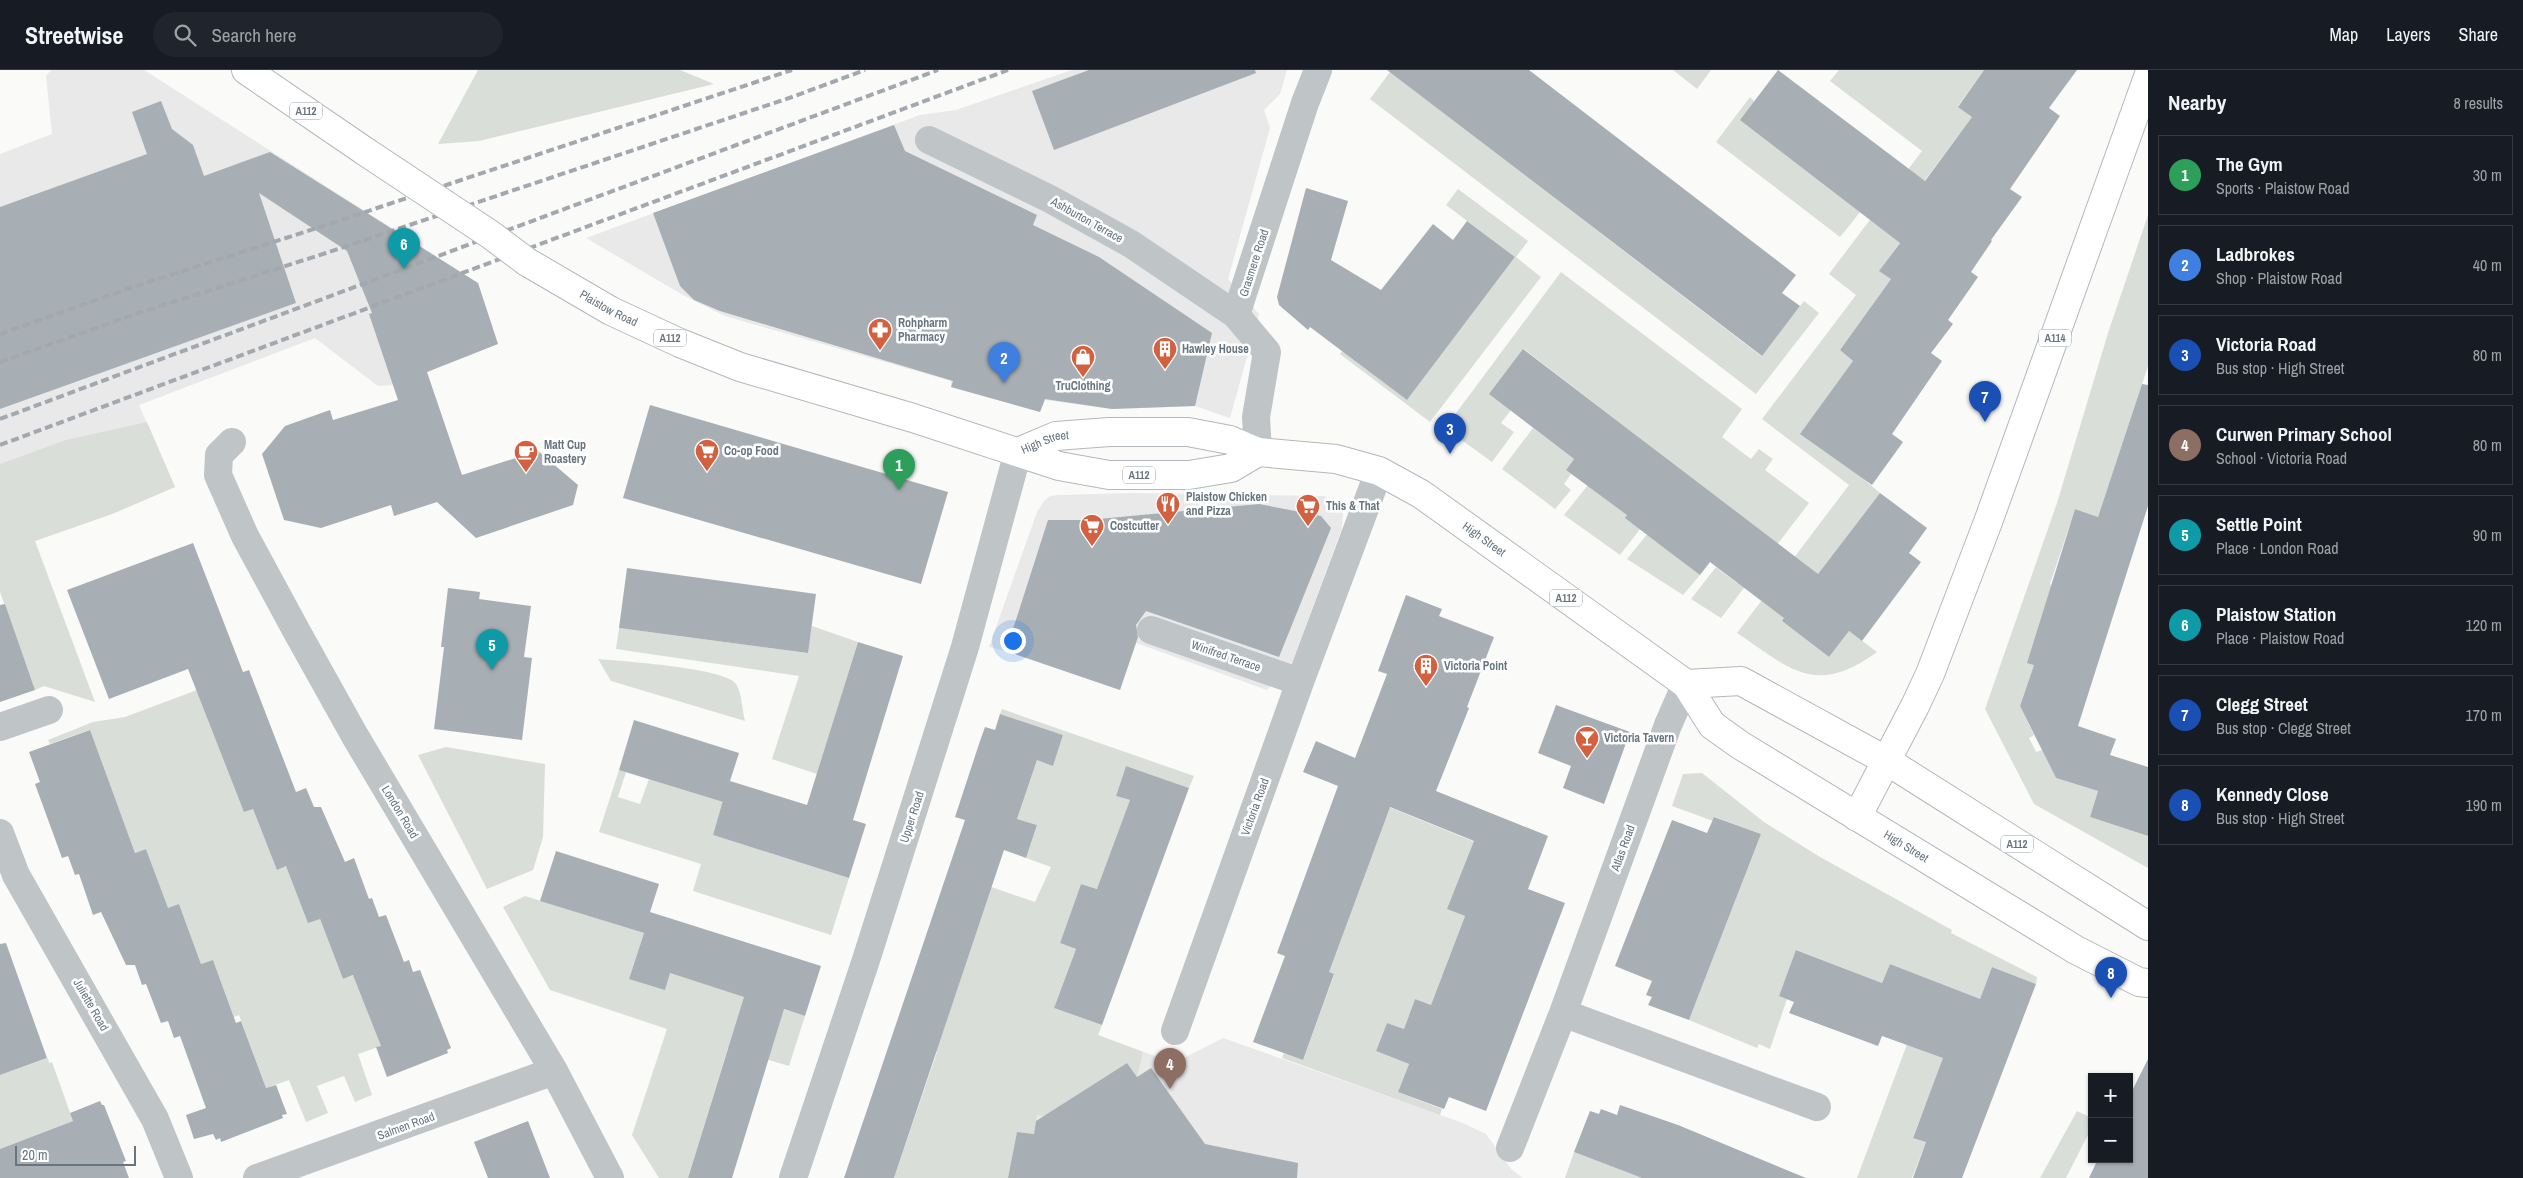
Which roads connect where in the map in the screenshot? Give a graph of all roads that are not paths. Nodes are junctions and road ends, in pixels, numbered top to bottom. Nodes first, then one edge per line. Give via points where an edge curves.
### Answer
1 (246, 70) edge
2 (1318, 70) edge
3 (2148, 77) edge
4 (929, 140) dead end
5 (1236, 315) junction
6 (232, 442) dead end
7 (1018, 452) junction
8 (1258, 452) junction
9 (1379, 471) junction
10 (1151, 630) dead end
11 (1300, 682) junction
12 (1686, 684) junction
13 (49, 710) dead end
14 (0, 727) edge
15 (1886, 762) junction
16 (1857, 817) junction
17 (0, 833) edge
18 (2148, 926) edge
19 (2148, 983) edge
20 (1563, 1013) junction
21 (1175, 1032) dead end
22 (554, 1071) junction
23 (1816, 1107) dead end
24 (1510, 1148) dead end
25 (179, 1178) edge
26 (257, 1178) edge
27 (610, 1178) edge
28 (793, 1178) edge

1 - 7 main road, Plaistow Road / A112, bridge via 527,262 611,311 740,367
2 - 5 street, Grasmere Road
3 - 15 main road, A114 via 1930,674
4 - 5 street, Ashburton Terrace via 1050,199 1131,244
5 - 8 street via 1267,352 1256,417
6 - 22 street, London Road via 219,455 218,475 245,536 355,736
7 - 8 main road, High Street / A112 via 1056,436 1109,432 1188,432 1230,440
7 - 8 main road, High Street / A112 via 1059,466 1109,475 1189,475 1231,468
7 - 28 street, Upper Road via 965,647
8 - 9 main road, High Street / A112 via 1336,459
9 - 11 street, Victoria Road
9 - 12 main road, High Street / A112 via 1421,494
10 - 11 street, Winifred Terrace
11 - 21 street, Victoria Road
12 - 15 main road, A112 via 1741,681
12 - 16 main road, High Street / A112 via 1712,725
12 - 20 street, Atlas Road via 1668,724
13 - 14 street
15 - 16 main road, A114
15 - 18 main road, A112
16 - 19 main road, High Street / A112 via 2076,950 2139,982
17 - 25 street, Juliette Road via 16,875 155,1119
20 - 23 street
20 - 24 street, Atlas Road
22 - 26 street, Salmen Road
22 - 27 street, London Road

